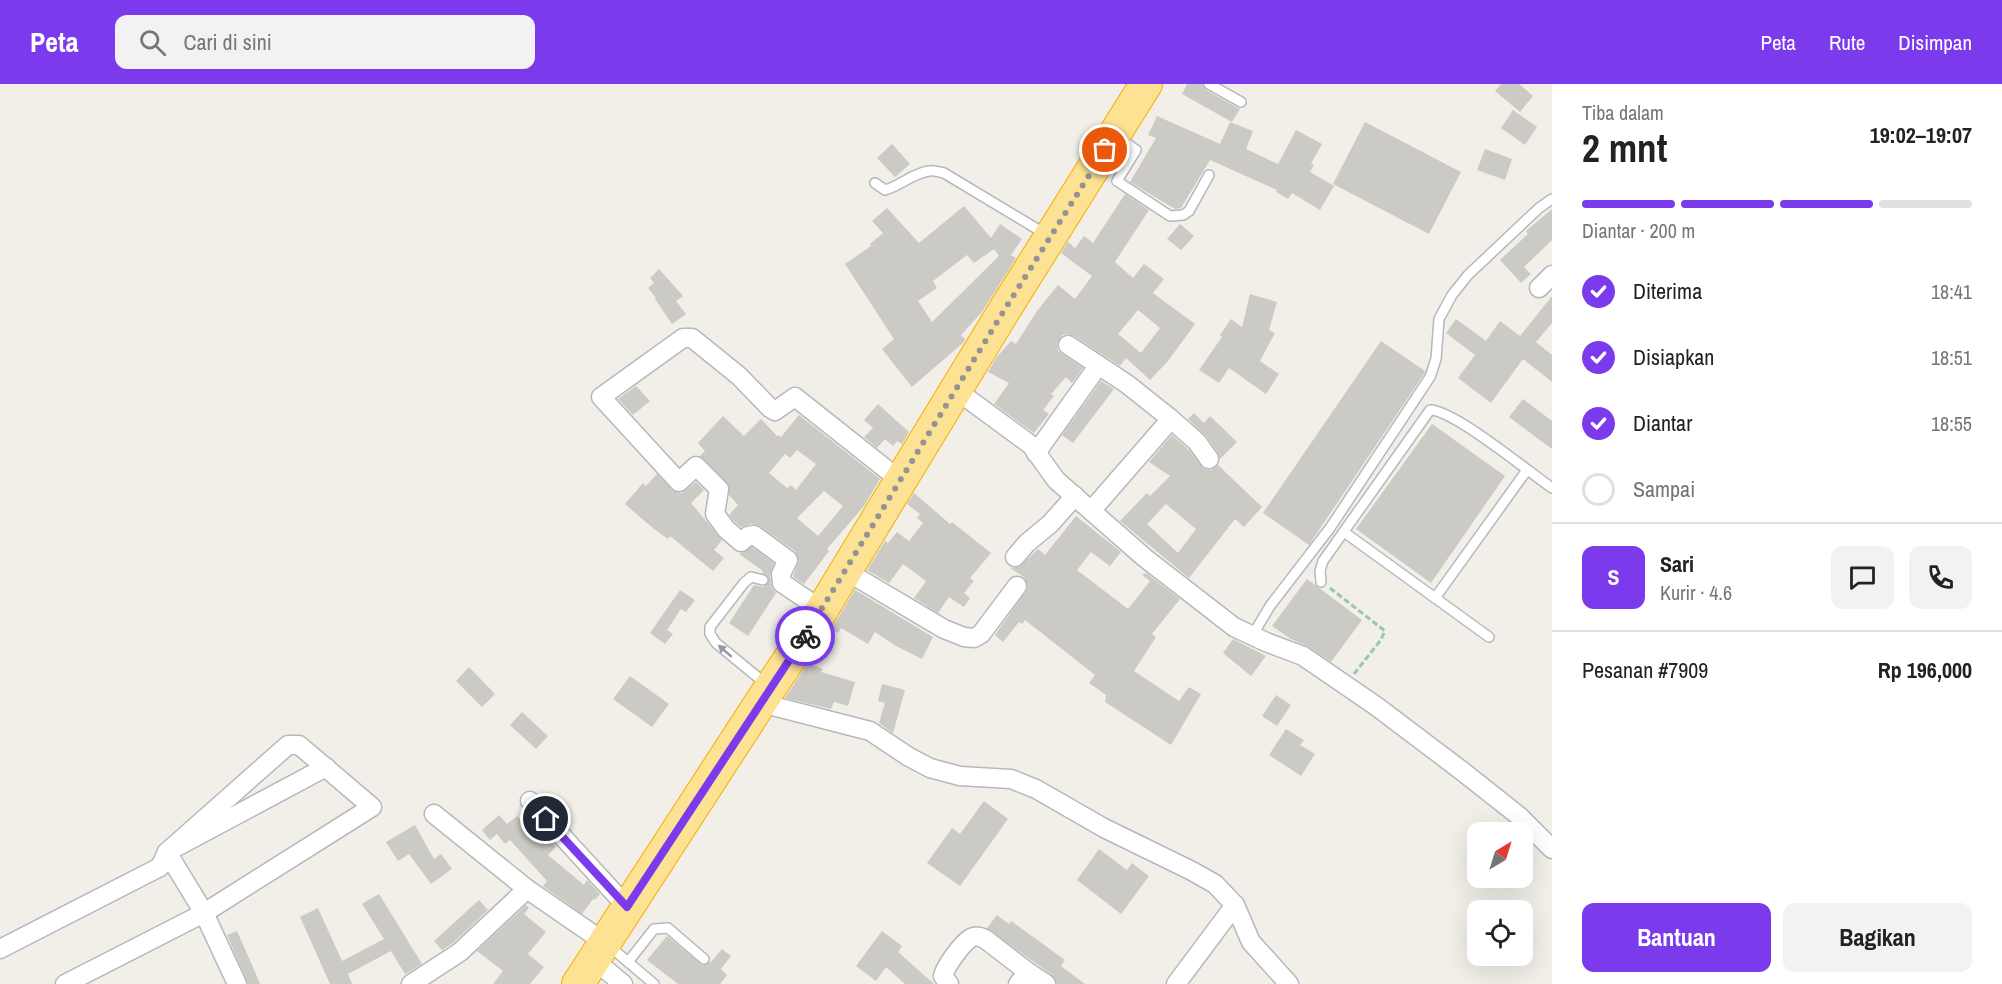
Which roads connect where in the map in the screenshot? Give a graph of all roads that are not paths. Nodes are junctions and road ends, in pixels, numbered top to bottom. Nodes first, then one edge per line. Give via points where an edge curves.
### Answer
1 (1146, 84) edge
2 (1209, 84) edge
3 (1241, 102) dead end
4 (1107, 174) junction
5 (1209, 175) dead end
6 (875, 183) dead end
7 (1552, 199) edge
8 (1050, 237) junction
9 (1068, 345) dead end
10 (1098, 366) junction
11 (956, 390) junction
12 (1171, 419) junction
13 (1036, 453) junction
14 (1209, 459) dead end
15 (1527, 470) junction
16 (901, 481) junction
17 (1552, 488) edge
18 (1075, 496) junction
19 (1091, 511) junction
20 (1344, 531) junction
21 (1015, 557) dead end
22 (846, 571) junction
23 (763, 580) dead end
24 (1322, 582) road end
25 (1017, 586) dead end
26 (784, 595) dead end
27 (1436, 598) junction
28 (820, 614) junction
29 (1252, 636) junction
30 (1489, 637) dead end
31 (765, 695) junction
32 (326, 767) junction
33 (530, 801) dead end
34 (434, 814) dead end
35 (1552, 849) edge
36 (167, 852) junction
37 (527, 889) junction
38 (1235, 905) junction
39 (627, 907) junction
40 (204, 913) junction
41 (0, 949) edge
42 (704, 959) dead end
43 (601, 962) edge
44 (1023, 978) edge
45 (1286, 983) edge
46 (65, 984) edge
47 (237, 984) edge
48 (411, 984) edge
49 (623, 984) edge
50 (654, 984) edge
51 (949, 984) edge
52 (1046, 984) edge
53 (1176, 984) edge

1 - 4 highway via 1114,135
2 - 3 lane
4 - 5 lane via 1170,216 1189,211
4 - 8 highway
6 - 8 lane via 885,190 929,171 944,173
7 - 29 lane via 1468,274 1452,295 1438,319 1436,359 1430,377 1330,528
8 - 11 highway
9 - 10 street
10 - 12 street
10 - 13 street
11 - 13 street via 1031,445
11 - 16 highway
12 - 14 street via 1197,442
12 - 19 street
13 - 18 street via 1056,480
15 - 17 lane
15 - 20 lane via 1447,414 1430,410
15 - 27 lane
16 - 22 highway
16 - 28 street via 795,397 775,411 770,408 739,376 692,338 683,338 602,397 679,482 696,466 719,489 715,514 726,529 741,542 754,535 788,560 781,574 782,583
18 - 19 street
18 - 21 street
19 - 29 street via 1145,558 1234,627
20 - 24 lane via 1323,561
20 - 27 lane
22 - 25 street via 944,629 974,638
22 - 28 highway
31 -> 23 lane via 710,634 710,627 744,583 751,577
26 - 28 lane
27 - 30 lane
28 - 31 highway
29 - 35 street via 1303,656 1345,685 1519,816
31 - 38 street via 870,731 930,768 960,776 1011,779 1036,789 1215,884
31 - 39 highway
32 - 36 street
32 - 36 street via 299,745 288,745
32 - 40 street via 372,807
33 - 39 street
34 - 37 street
36 - 40 street
36 - 41 street via 160,867
37 - 43 street
37 - 48 street via 460,952
38 - 45 street via 1251,942
38 - 53 street
39 - 43 highway
40 - 46 street
40 - 47 street
42 - 43 lane via 668,928 654,929
43 - 49 street
43 - 50 lane
44 - 51 street via 985,939 974,937 945,968 942,976
44 - 52 street

